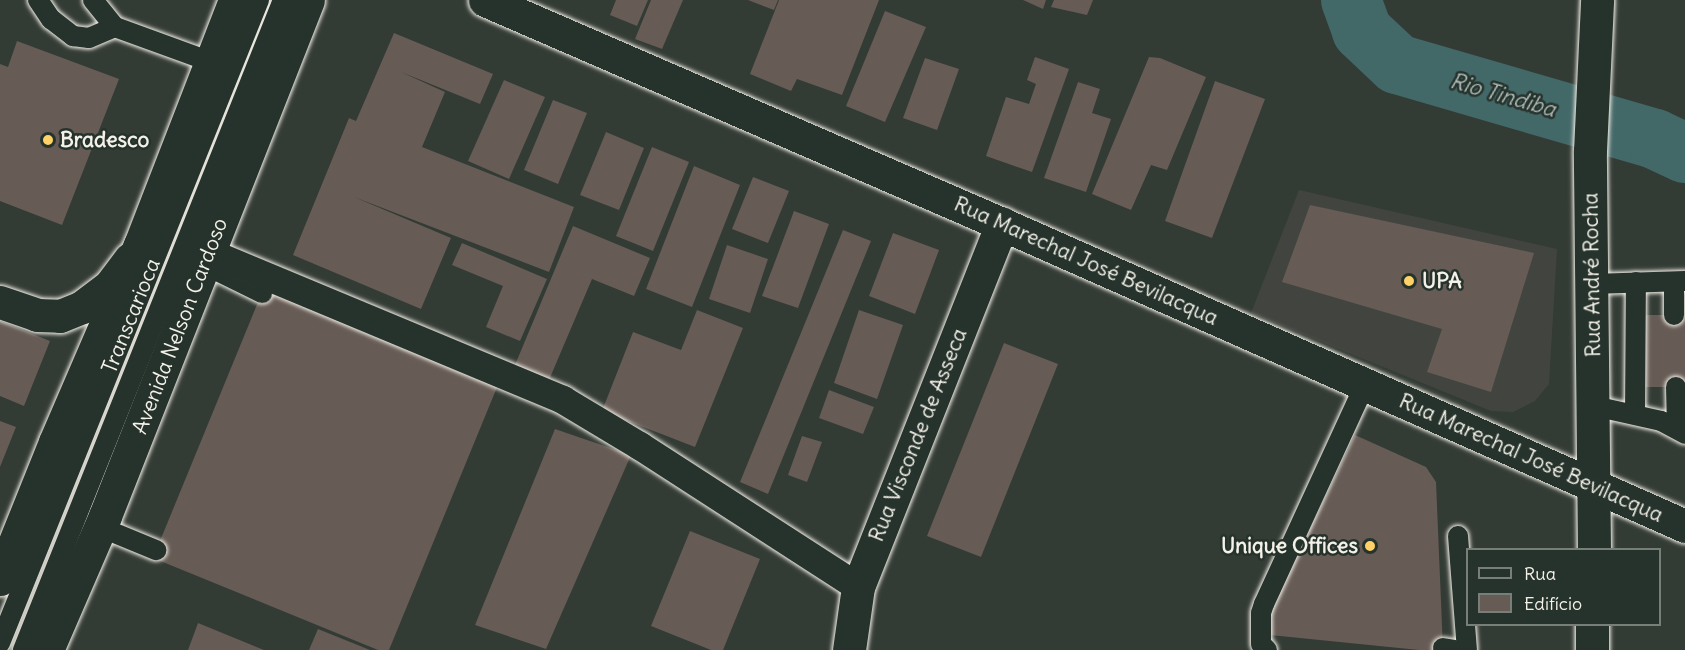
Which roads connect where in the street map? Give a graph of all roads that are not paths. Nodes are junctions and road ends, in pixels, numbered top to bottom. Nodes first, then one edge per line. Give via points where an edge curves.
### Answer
1 (41, 0) edge
2 (93, 0) edge
3 (235, 0) edge
4 (259, 0) edge
5 (283, 0) edge
6 (308, 0) edge
7 (485, 0) edge
8 (1597, 0) edge
9 (115, 27) junction
10 (211, 62) junction
11 (1002, 224) junction
12 (140, 245) junction
13 (206, 258) junction
14 (1679, 281) edge
15 (1636, 282) junction
16 (1592, 284) junction
17 (262, 293) dead end
18 (0, 302) edge
19 (1674, 315) dead end
20 (1365, 384) junction
21 (1676, 387) dead end
22 (1594, 406) junction
23 (1635, 414) junction
24 (1681, 432) edge
25 (1592, 483) junction
26 (1685, 526) edge
27 (100, 527) junction
28 (1458, 536) dead end
29 (1594, 548) edge
30 (156, 550) dead end
31 (0, 579) edge
32 (858, 587) junction
33 (1592, 626) edge
34 (0, 643) edge
35 (23, 650) edge
36 (47, 650) edge
37 (849, 650) edge
38 (1268, 650) edge
39 (1467, 650) edge
40 (1592, 650) edge

1 - 9 lane via 51,19 73,36 89,38
2 - 9 lane
3 - 10 main road
4 - 34 lane, Transcarioca
5 - 35 lane, Transcarioca
6 - 13 main road, Avenida Nelson Cardoso
7 - 11 main road, Rua Marechal José Bevilacqua
8 - 16 main road, Rua André Rocha via 1590,151
9 - 10 lane
10 - 12 main road
11 - 20 main road, Rua Marechal José Bevilacqua
11 - 32 main road, Rua Visconde de Asseca
12 - 18 main road via 109,287 82,308 60,316 37,315
12 - 31 main road
13 - 17 lane
13 - 27 main road, Avenida Nelson Cardoso
13 - 32 street via 563,400
14 - 15 lane
14 - 19 lane
15 - 16 lane
15 - 23 lane
16 - 22 main road, Rua André Rocha
20 - 25 main road, Rua Marechal José Bevilacqua
20 - 38 lane via 1264,604 1261,644
21 - 24 lane
22 - 23 lane
22 - 25 main road, Rua André Rocha
23 - 24 lane via 1662,421
25 - 26 main road, Rua Marechal José Bevilacqua
25 - 29 main road, Rua André Rocha
27 - 30 lane
27 - 36 main road, Avenida Nelson Cardoso
28 - 39 lane
32 - 37 main road, Rua Visconde de Asseca
33 - 40 main road

